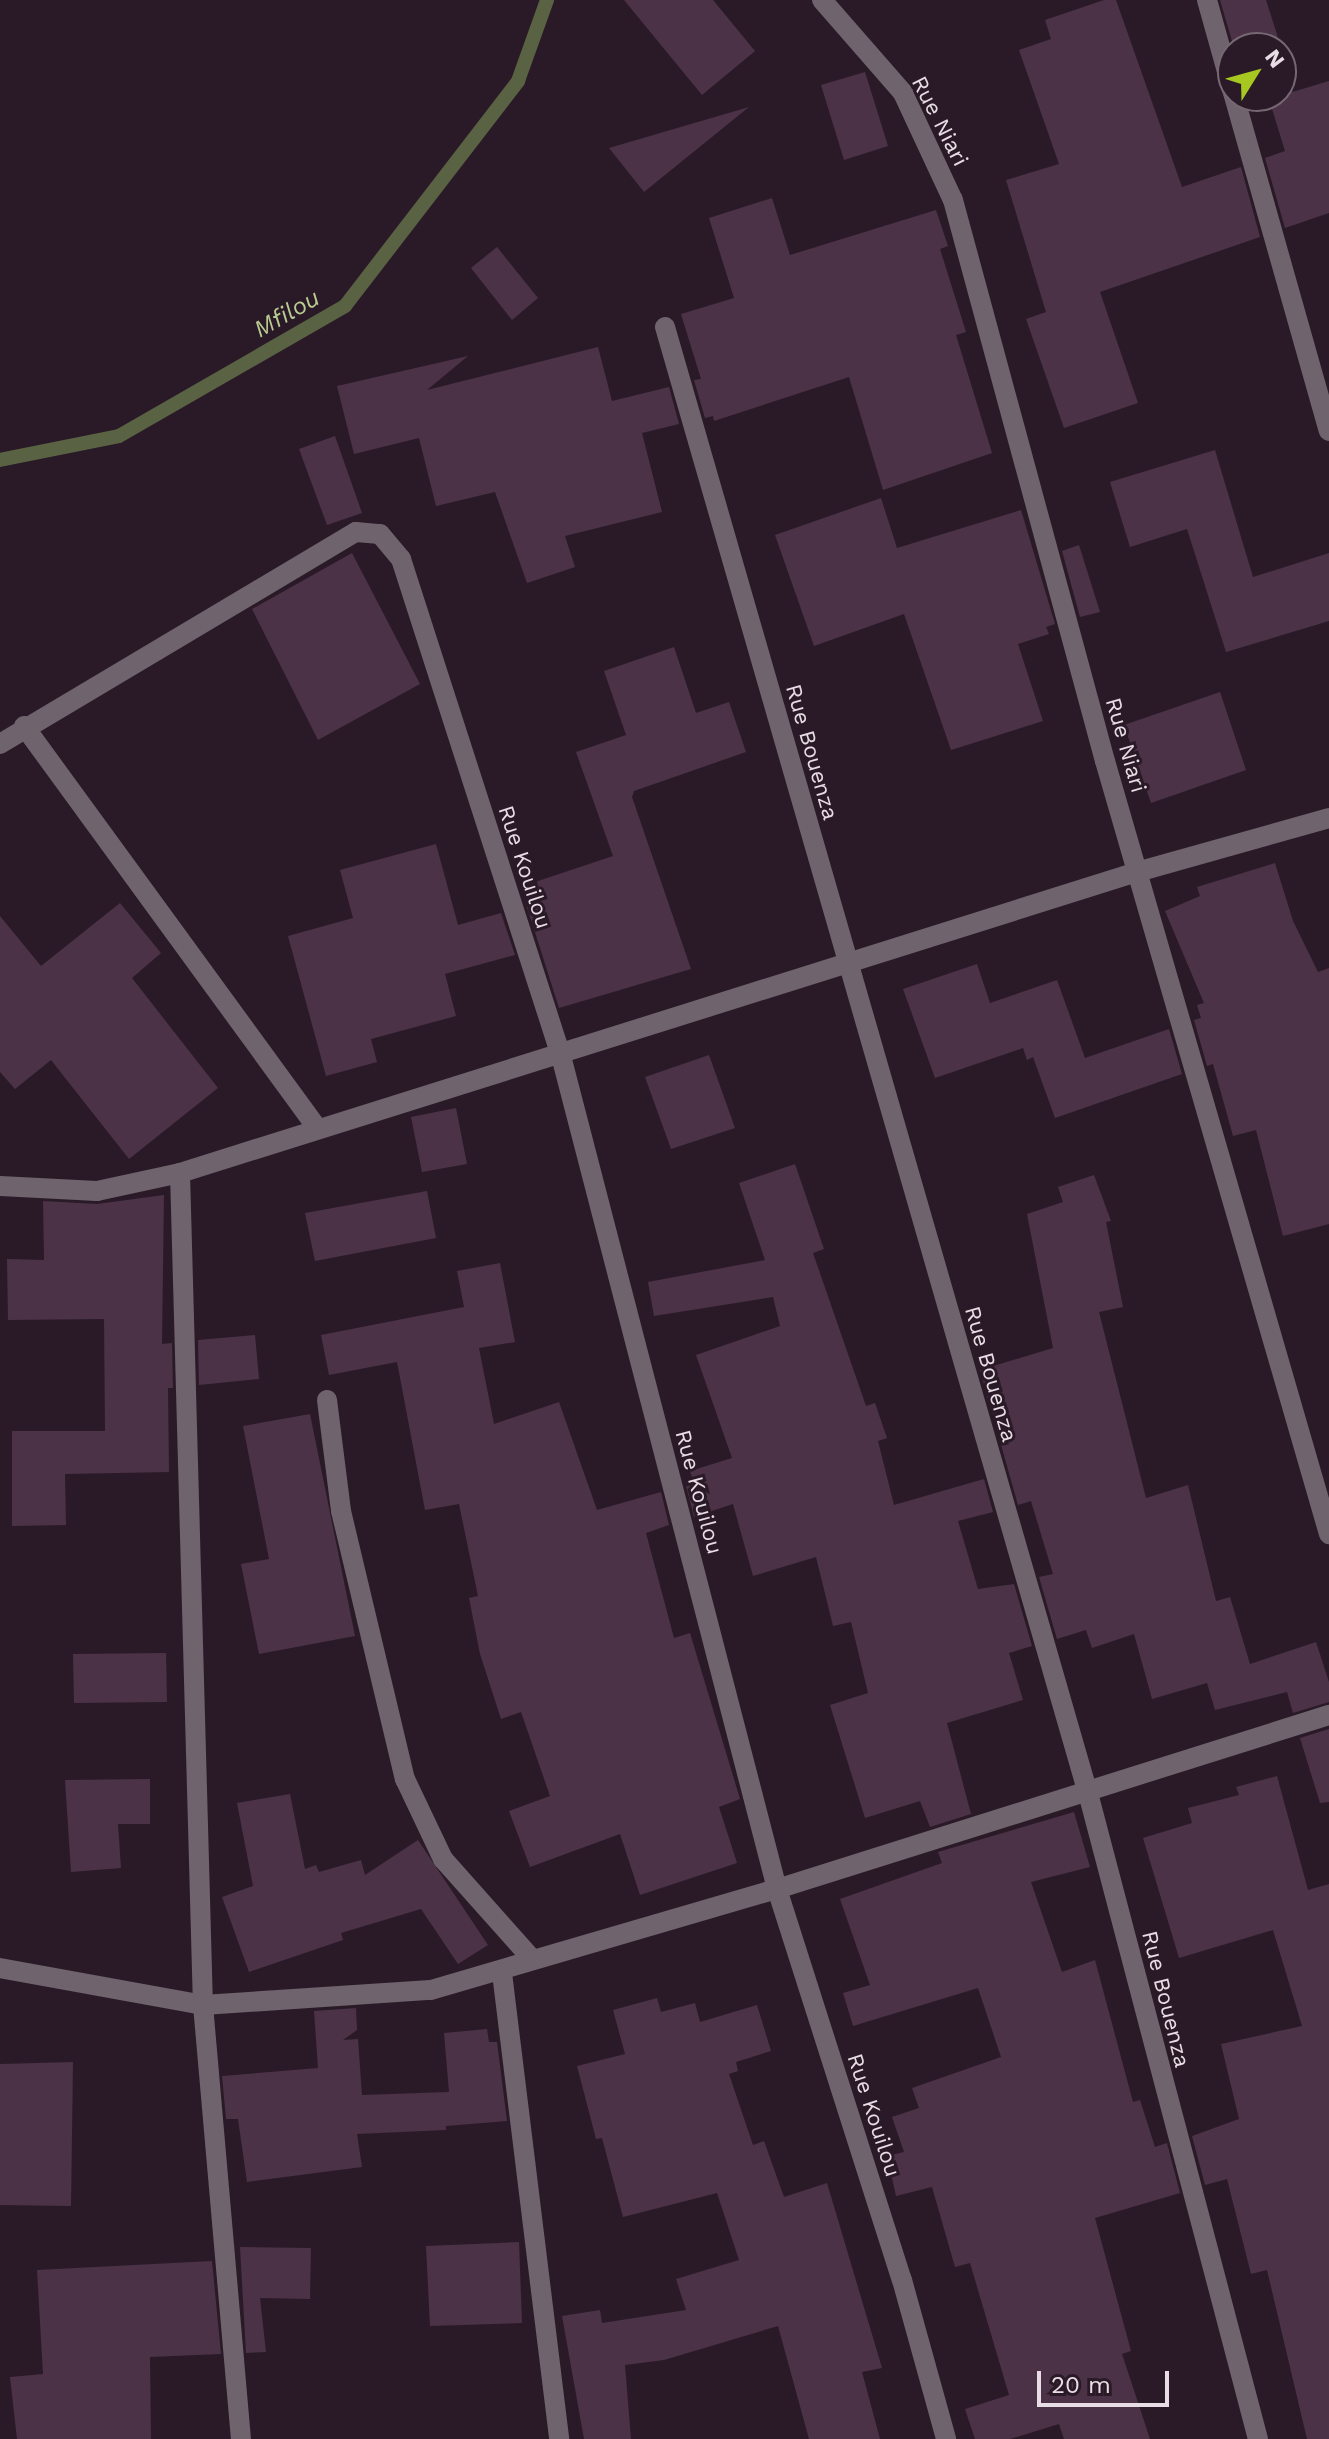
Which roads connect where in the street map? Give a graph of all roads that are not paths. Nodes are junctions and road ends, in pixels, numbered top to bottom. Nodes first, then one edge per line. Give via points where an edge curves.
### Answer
1 (822, 0) edge
2 (1207, 0) edge
3 (1217, 35) edge
4 (1239, 112) edge
5 (665, 327) dead end
6 (1329, 431) edge
7 (24, 726) junction
8 (0, 744) edge
9 (1329, 818) edge
10 (1137, 872) junction
11 (848, 966) junction
12 (561, 1056) junction
13 (317, 1128) junction
14 (180, 1173) junction
15 (0, 1186) edge
16 (327, 1400) dead end
17 (1329, 1534) edge
18 (1329, 1715) edge
19 (1088, 1793) junction
20 (777, 1889) junction
21 (532, 1959) junction
22 (0, 1968) edge
23 (502, 1973) junction
24 (203, 2005) junction
25 (241, 2439) edge
26 (559, 2439) edge
27 (946, 2439) edge
28 (1258, 2439) edge

1 - 10 street, Rue Niari via 903,93 953,200
2 - 3 street
4 - 6 street
5 - 11 street, Rue Bouenza
7 - 8 street
7 - 12 street, Rue Kouilou via 356,532 380,534 401,559
7 - 13 street
9 - 10 street
10 - 11 street
10 - 17 street, Rue Niari
11 - 12 street
11 - 19 street, Rue Bouenza
12 - 13 street
12 - 20 street, Rue Kouilou
13 - 14 street
14 - 15 street via 97,1191
14 - 24 street
16 - 21 street via 341,1511 405,1779 443,1859
18 - 19 street
19 - 20 street
19 - 28 street, Rue Bouenza
20 - 21 street
20 - 27 street, Rue Kouilou via 902,2280
21 - 23 street
22 - 24 street
23 - 24 street via 431,1990 309,1994
23 - 26 street
24 - 25 street

